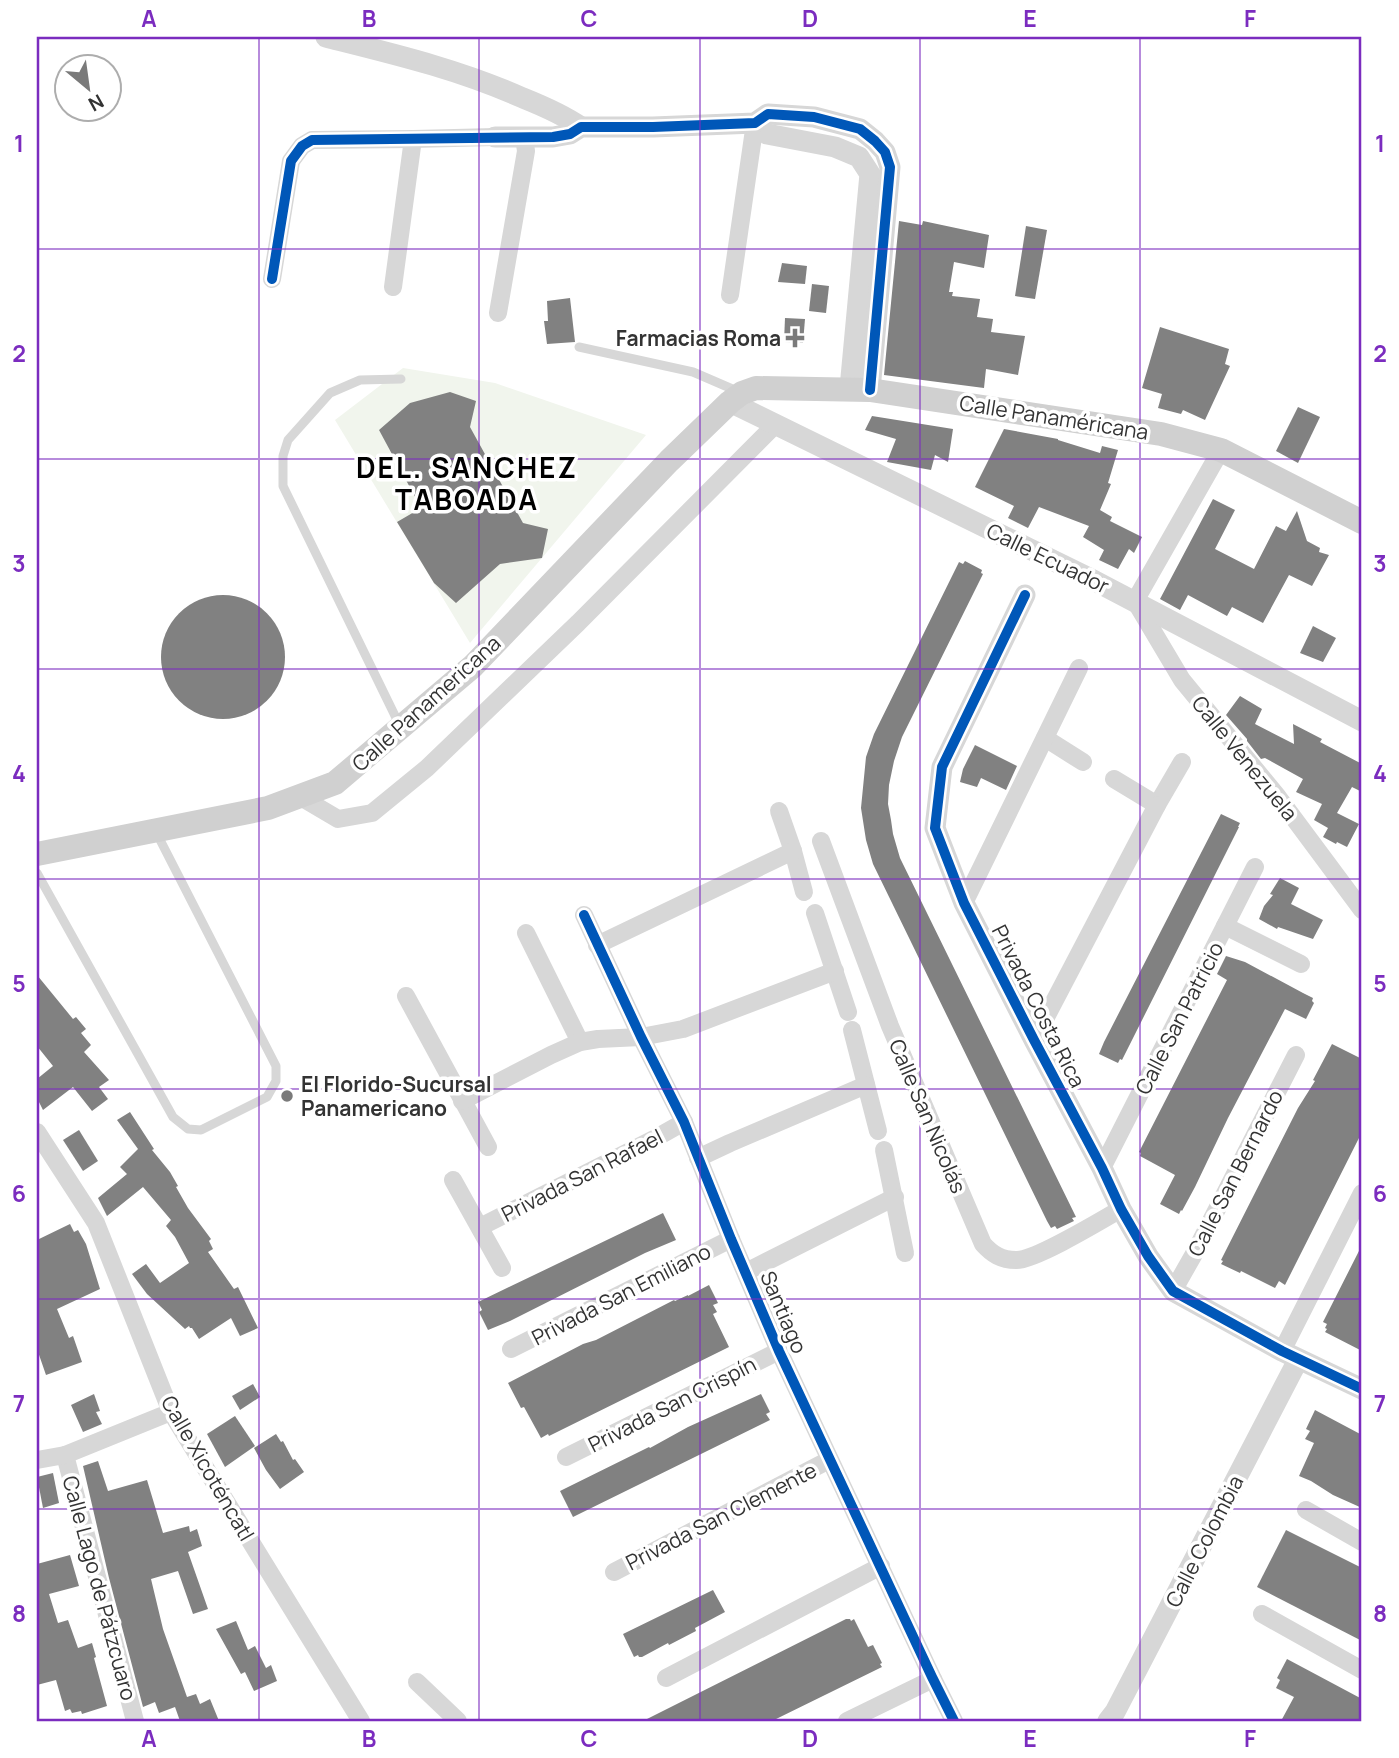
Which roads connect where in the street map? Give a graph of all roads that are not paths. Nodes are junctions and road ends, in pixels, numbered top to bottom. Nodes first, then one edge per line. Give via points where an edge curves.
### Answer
1 (326, 37) edge
2 (755, 123) junction
3 (581, 127) junction
4 (495, 137) joint
5 (524, 137) junction
6 (413, 139) junction
7 (272, 279) dead end
8 (393, 287) dead end
9 (730, 295) dead end
10 (499, 313) dead end
11 (579, 347) dead end
12 (401, 379) dead end
13 (860, 389) junction
14 (736, 397) junction
15 (775, 425) junction
16 (1221, 450) junction
17 (1362, 522) edge
18 (1025, 595) dead end
19 (1135, 601) junction
20 (1079, 668) dead end
21 (1362, 721) edge
22 (401, 727) junction
23 (1045, 738) junction
24 (1083, 762) dead end
25 (1182, 762) dead end
26 (1114, 779) dead end
27 (299, 796) junction
28 (1157, 805) junction
29 (779, 811) dead end
30 (155, 831) junction
31 (821, 841) dead end
32 (793, 851) junction
33 (37, 854) edge
34 (1255, 867) dead end
35 (37, 873) edge
36 (804, 892) dead end
37 (964, 903) junction
38 (1362, 910) edge
39 (815, 913) dead end
40 (584, 915) dead end
41 (1225, 926) junction
42 (526, 933) dead end
43 (597, 945) junction
44 (1301, 964) dead end
45 (835, 971) junction
46 (406, 996) dead end
47 (848, 1012) dead end
48 (852, 1030) dead end
49 (641, 1037) junction
50 (1034, 1041) junction
51 (580, 1042) junction
52 (1296, 1055) dead end
53 (866, 1085) junction
54 (463, 1101) junction
55 (684, 1122) junction
56 (878, 1131) dead end
57 (37, 1132) edge
58 (488, 1147) dead end
59 (884, 1150) dead end
60 (698, 1158) junction
61 (1102, 1168) junction
62 (453, 1180) dead end
63 (1362, 1193) edge
64 (895, 1197) junction
65 (1121, 1209) junction
66 (480, 1227) junction
67 (731, 1239) junction
68 (905, 1253) dead end
69 (502, 1268) dead end
70 (746, 1272) junction
71 (1174, 1290) junction
72 (511, 1349) dead end
73 (779, 1351) junction
74 (1290, 1355) junction
75 (1362, 1389) edge
76 (171, 1412) junction
77 (65, 1454) junction
78 (566, 1457) dead end
79 (37, 1460) edge
80 (829, 1460) junction
81 (1307, 1510) dead end
82 (1362, 1542) edge
83 (881, 1566) junction
84 (614, 1572) dead end
85 (1262, 1614) dead end
86 (1362, 1670) edge
87 (666, 1678) dead end
88 (933, 1679) junction
89 (417, 1682) dead end
90 (135, 1721) edge
91 (360, 1721) edge
92 (458, 1721) edge
93 (847, 1721) edge
94 (954, 1721) edge
95 (1108, 1721) edge

1 - 3 street via 445,68 503,89
2 - 3 street
2 - 9 street
2 - 13 street via 767,134 835,147 880,171
3 - 5 street via 553,137
4 - 5 street
4 - 6 street
5 - 10 street via 526,151
6 - 7 street via 312,140 302,146 291,160
6 - 8 street
11 - 14 lane via 693,372
12 - 22 lane via 360,380 330,393 288,440 283,486
13 - 14 main road, Calle Panaméricana via 769,387
13 - 16 main road, Calle Panaméricana via 1161,434
14 - 15 street, Calle Ecuador
14 - 22 main road, Calle Panamericana via 473,666
15 - 19 street, Calle Ecuador
15 - 27 street via 578,623 427,768 372,813 338,820
16 - 17 main road, Calle Panaméricana
16 - 19 street
18 - 37 street, Privada Costa Rica via 942,767 935,828
19 - 21 street, Calle Ecuador
19 - 38 street, Calle Venezuela via 1182,680
20 - 23 street
22 - 27 main road, Calle Panamericana via 335,783
23 - 24 street
23 - 37 street
25 - 28 street
26 - 28 street
27 - 30 main road, Calle Panamericana via 268,808
28 - 50 street
29 - 32 street
30 - 33 main road, Calle Panamericana
30 - 35 lane via 276,1066 276,1081 267,1097 201,1130 188,1129 173,1117
31 - 65 street, Calle San Nicolás via 890,1026 983,1244 1001,1259 1020,1261
32 - 36 street
32 - 43 street
34 - 41 street, Calle San Patricio
37 - 50 street, Privada Costa Rica
39 - 45 street
40 - 43 street, Santiago
41 - 44 street
41 - 61 street, Calle San Patricio
42 - 51 street
43 - 49 street, Santiago
45 - 47 street
45 - 49 street via 683,1029
46 - 54 street
48 - 53 street
49 - 51 street
49 - 55 street, Santiago
50 - 61 street, Privada Costa Rica
51 - 54 street
52 - 71 street, Calle San Bernardo
53 - 56 street
53 - 60 street
54 - 58 street
55 - 60 street, Santiago
55 - 66 street, Privada San Rafael
57 - 76 street, Calle Xicoténcatl via 96,1223
59 - 64 street
60 - 67 street, Santiago
61 - 65 street, Privada Costa Rica
62 - 66 street
63 - 74 street
64 - 68 street
64 - 70 street
65 - 71 street, Privada Costa Rica
66 - 69 street
67 - 70 street, Santiago
67 - 72 street, Privada San Emiliano
70 - 73 street, Santiago
71 - 74 street, Privada Costa Rica
73 - 78 street, Privada San Crispín
73 - 80 street, Santiago
74 - 75 street, Privada Costa Rica
74 - 95 street, Calle Colombia
76 - 77 street
76 - 91 street, Calle Xicoténcatl
77 - 79 street
77 - 90 street, Calle Lago de Pátzcuaro
80 - 83 street, Santiago
80 - 84 street, Privada San Clemente
81 - 82 street
83 - 87 street
83 - 88 street, Santiago
85 - 86 street
88 - 93 street
88 - 94 street, Santiago
89 - 92 street

